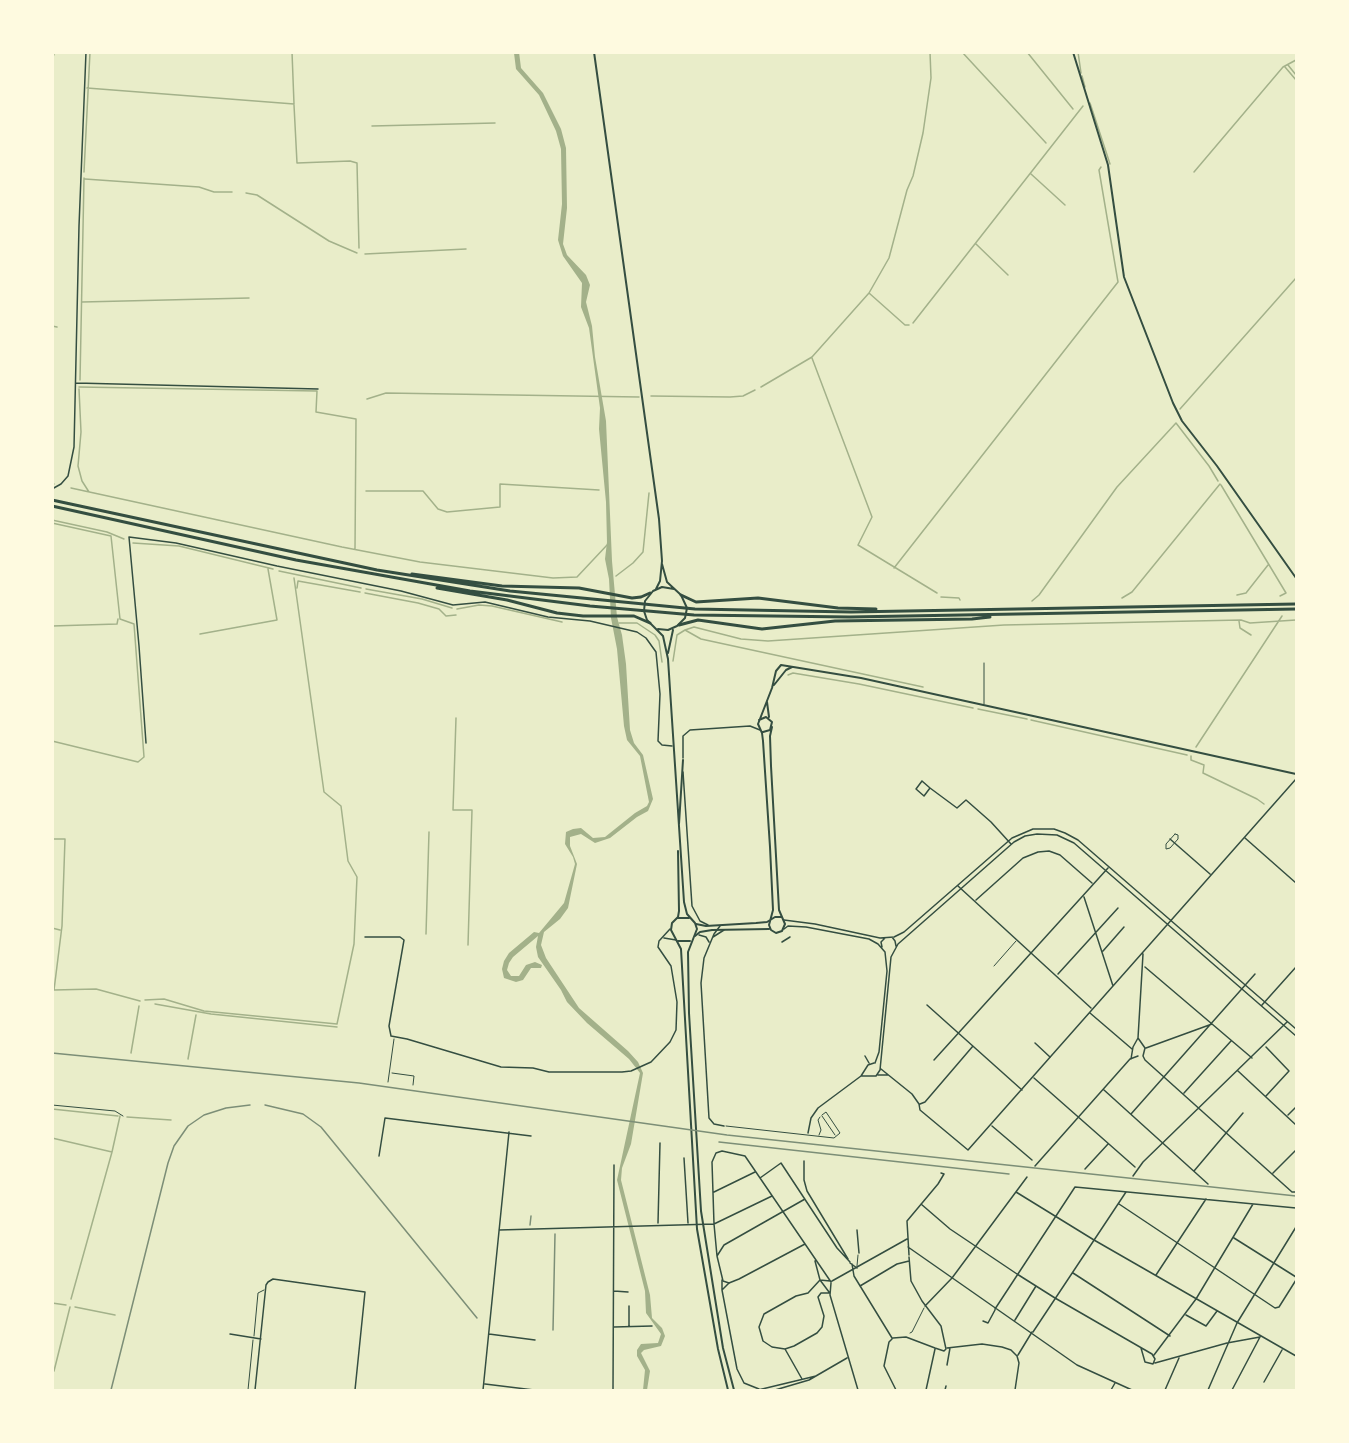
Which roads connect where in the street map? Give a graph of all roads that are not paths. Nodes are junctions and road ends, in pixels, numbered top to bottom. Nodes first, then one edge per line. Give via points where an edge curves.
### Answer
1 (86, 52) edge
2 (594, 52) edge
3 (1073, 52) edge
4 (76, 383) junction
5 (318, 388) dead end
6 (52, 489) edge
7 (52, 500) edge
8 (52, 506) edge
9 (662, 561) junction
10 (406, 574) junction
11 (1296, 578) edge
12 (412, 581) junction
13 (656, 589) junction
14 (674, 589) junction
15 (650, 593) junction
16 (681, 595) junction
17 (1296, 604) edge
18 (1296, 609) edge
19 (929, 610) junction
20 (1002, 616) junction
21 (650, 623) junction
22 (679, 625) junction
23 (656, 628) junction
24 (674, 628) junction
25 (668, 659) junction
26 (984, 663) dead end
27 (795, 666) junction
28 (772, 688) junction
29 (767, 699) junction
30 (984, 704) junction
31 (771, 720) junction
32 (758, 722) junction
33 (772, 727) junction
34 (760, 730) junction
35 (146, 743) dead end
36 (673, 747) junction
37 (683, 760) junction
38 (1296, 774) edge
39 (1296, 779) edge
40 (930, 788) junction
41 (678, 828) junction
42 (1245, 837) junction
43 (1170, 838) junction
44 (1009, 841) junction
45 (1175, 843) junction
46 (1011, 844) junction
47 (1109, 867) junction
48 (1106, 870) junction
49 (1211, 875) junction
50 (1296, 883) edge
51 (1094, 884) junction
52 (958, 885) junction
53 (961, 888) junction
54 (1084, 896) junction
55 (975, 901) junction
56 (1118, 908) dead end
57 (677, 919) junction
58 (771, 919) junction
59 (783, 919) junction
60 (1171, 920) junction
61 (693, 921) junction
62 (1167, 924) junction
63 (724, 925) junction
64 (709, 926) junction
65 (671, 927) junction
66 (1125, 927) dead end
67 (728, 929) junction
68 (716, 930) junction
69 (771, 930) junction
70 (783, 930) junction
71 (1096, 932) junction
72 (695, 936) junction
73 (365, 937) dead end
74 (790, 937) dead end
75 (891, 937) junction
76 (663, 938) junction
77 (712, 938) junction
78 (886, 938) junction
79 (692, 939) junction
80 (676, 940) junction
81 (1017, 940) junction
82 (782, 942) dead end
83 (709, 946) junction
84 (895, 948) junction
85 (883, 949) junction
86 (1102, 951) junction
87 (1031, 952) junction
88 (1143, 952) junction
89 (994, 966) dead end
90 (1145, 967) dead end
91 (1296, 967) edge
92 (1255, 974) dead end
93 (1057, 975) junction
94 (1113, 986) junction
95 (1245, 986) junction
96 (1241, 990) junction
97 (1265, 1002) junction
98 (1258, 1004) junction
99 (927, 1005) dead end
100 (1092, 1009) junction
101 (1090, 1012) junction
102 (1287, 1022) junction
103 (1212, 1024) junction
104 (1284, 1026) junction
105 (1296, 1029) edge
106 (959, 1033) junction
107 (394, 1036) junction
108 (1296, 1036) edge
109 (1138, 1038) junction
110 (1232, 1040) junction
111 (1035, 1043) dead end
112 (1142, 1044) junction
113 (973, 1046) junction
114 (1134, 1046) junction
115 (1265, 1046) junction
116 (1145, 1048) junction
117 (1133, 1050) junction
118 (1144, 1053) junction
119 (865, 1056) dead end
120 (1138, 1056) junction
121 (1050, 1058) junction
122 (1252, 1058) junction
123 (1130, 1059) junction
124 (934, 1060) dead end
125 (875, 1063) junction
126 (870, 1064) junction
127 (867, 1067) junction
128 (880, 1067) junction
129 (1238, 1071) junction
130 (390, 1073) junction
131 (878, 1075) junction
132 (861, 1076) junction
133 (872, 1076) junction
134 (889, 1076) junction
135 (1033, 1078) junction
136 (1165, 1078) junction
137 (388, 1082) dead end
138 (413, 1085) dead end
139 (1022, 1090) junction
140 (1104, 1090) junction
141 (1183, 1094) junction
142 (1265, 1096) junction
143 (919, 1104) junction
144 (52, 1105) edge
145 (1296, 1107) edge
146 (1199, 1109) junction
147 (1244, 1113) dead end
148 (1131, 1114) junction
149 (123, 1116) dead end
150 (822, 1116) junction
151 (1287, 1116) junction
152 (1079, 1118) junction
153 (1296, 1125) edge
154 (724, 1126) joint
155 (991, 1126) junction
156 (508, 1132) junction
157 (1226, 1132) junction
158 (807, 1133) dead end
159 (531, 1136) dead end
160 (817, 1136) junction
161 (836, 1136) junction
162 (1164, 1142) junction
163 (660, 1143) dead end
164 (1108, 1144) junction
165 (1296, 1150) edge
166 (379, 1156) dead end
167 (684, 1158) dead end
168 (1032, 1160) dead end
169 (804, 1161) dead end
170 (614, 1165) dead end
171 (1035, 1166) dead end
172 (1135, 1167) dead end
173 (1085, 1169) dead end
174 (756, 1171) junction
175 (1194, 1172) junction
176 (941, 1173) dead end
177 (1273, 1174) junction
178 (1133, 1176) dead end
179 (760, 1178) junction
180 (1027, 1178) dead end
181 (1208, 1184) dead end
182 (713, 1192) junction
183 (1016, 1192) junction
184 (1126, 1192) dead end
185 (1296, 1192) edge
186 (772, 1196) junction
187 (1207, 1198) junction
188 (806, 1199) junction
189 (1254, 1203) junction
190 (921, 1204) junction
191 (1119, 1204) dead end
192 (1296, 1208) edge
193 (784, 1212) junction
194 (1055, 1216) junction
195 (688, 1224) junction
196 (714, 1224) junction
197 (658, 1225) junction
198 (613, 1227) junction
199 (1296, 1227) edge
200 (499, 1230) junction
201 (857, 1230) dead end
202 (1233, 1238) junction
203 (907, 1239) junction
204 (1094, 1240) junction
205 (1177, 1243) junction
206 (805, 1244) junction
207 (975, 1246) junction
208 (908, 1247) junction
209 (859, 1253) joint
210 (717, 1256) junction
211 (814, 1258) junction
212 (909, 1261) junction
213 (851, 1263) junction
214 (1274, 1263) junction
215 (857, 1268) junction
216 (1214, 1268) junction
217 (852, 1270) junction
218 (1072, 1273) junction
219 (1017, 1274) junction
220 (1156, 1275) junction
221 (952, 1278) junction
222 (1296, 1278) edge
223 (722, 1280) junction
224 (820, 1280) junction
225 (831, 1282) junction
226 (728, 1283) junction
227 (860, 1286) junction
228 (1036, 1286) junction
229 (266, 1290) junction
230 (722, 1290) junction
231 (613, 1291) junction
232 (628, 1292) dead end
233 (830, 1293) junction
234 (1254, 1295) junction
235 (1055, 1298) junction
236 (1196, 1299) junction
237 (629, 1306) dead end
238 (925, 1306) junction
239 (995, 1309) junction
240 (1217, 1311) junction
241 (1185, 1314) junction
242 (983, 1321) dead end
243 (1014, 1321) junction
244 (1237, 1323) junction
245 (629, 1326) junction
246 (652, 1326) dead end
247 (613, 1327) junction
248 (1032, 1332) junction
249 (910, 1333) dead end
250 (230, 1334) dead end
251 (489, 1334) junction
252 (1170, 1336) junction
253 (1261, 1336) junction
254 (254, 1338) junction
255 (892, 1338) junction
256 (261, 1339) junction
257 (535, 1340) dead end
258 (980, 1340) dead end
259 (1227, 1343) junction
260 (979, 1344) junction
261 (785, 1348) junction
262 (935, 1348) junction
263 (950, 1348) junction
264 (1141, 1348) junction
265 (945, 1349) junction
266 (1283, 1349) junction
267 (1017, 1356) junction
268 (1154, 1356) junction
269 (1296, 1356) edge
270 (1179, 1357) junction
271 (849, 1358) junction
272 (1154, 1363) junction
273 (947, 1365) dead end
274 (803, 1381) junction
275 (1264, 1382) dead end
276 (1115, 1383) junction
277 (483, 1384) junction
278 (946, 1386) dead end
279 (248, 1390) edge
280 (255, 1390) edge
281 (355, 1390) edge
282 (483, 1390) edge
283 (534, 1390) edge
284 (613, 1390) edge
285 (728, 1390) edge
286 (734, 1390) edge
287 (759, 1390) edge
288 (775, 1390) edge
289 (858, 1390) edge
290 (896, 1390) edge
291 (926, 1390) edge
292 (945, 1390) edge
293 (1015, 1390) edge
294 (1111, 1390) edge
295 (1132, 1390) edge
296 (1166, 1390) edge
297 (1208, 1390) edge
298 (1232, 1390) edge

1 - 4 street
2 - 9 main road via 656,490
3 - 11 main road via 1108,165 1124,277 1173,403
4 - 5 street
4 - 6 street via 73,461 68,476
7 - 10 highway via 329,561
8 - 12 highway via 277,556
9 - 13 main road
9 - 14 main road via 666,579
10 - 15 highway via 502,586 572,587 639,598
10 - 19 highway via 510,591 695,609
12 - 20 highway via 590,606 694,615
12 - 21 highway via 550,612 634,616
13 - 14 main road
13 - 15 main road
14 - 16 main road
15 - 21 main road via 644,606
16 - 19 highway via 696,602 758,598 842,609
16 - 22 main road via 687,608
17 - 19 highway
18 - 20 highway
20 - 22 highway via 835,621 762,629 698,620
21 - 23 main road
22 - 24 main road
23 - 24 main road
23 - 25 main road via 663,637
24 - 25 main road
25 - 36 main road
26 - 30 lane
27 - 28 main road via 787,669
27 - 28 main road via 779,666
27 - 30 main road
28 - 29 main road
29 - 31 main road
29 - 32 main road
30 - 38 main road
31 - 32 main road via 764,717
31 - 33 main road
32 - 34 main road
33 - 34 main road via 768,732
33 - 59 main road via 779,913
34 - 37 street via 750,726 690,730 682,737
34 - 58 main road via 770,847
35 - 36 street via 129,537 179,543 453,605 485,602 641,634 656,652 660,693 658,741
36 - 41 main road
37 - 41 main road
37 - 64 street via 692,906 700,921
39 - 42 street
40 - 40 street via 922,781 916,789 924,796
40 - 44 street via 958,808 966,801
41 - 57 main road
41 - 61 main road via 685,906
42 - 49 street
42 - 50 street
43 - 45 street
43 - 45 lane via 1178,835
43 - 45 lane via 1166,849
44 - 46 street
44 - 47 street via 1028,830 1057,830 1076,838
44 - 52 street
45 - 49 street
46 - 48 street via 1033,834 1060,836
46 - 53 street
47 - 48 street
47 - 60 street
48 - 51 street
48 - 62 street
49 - 60 street
51 - 54 street
51 - 55 street via 1062,856 1038,852 1025,856
52 - 53 street
52 - 75 street via 904,932
53 - 55 street
53 - 84 street
54 - 71 street
54 - 87 street
55 - 81 street
56 - 71 street
57 - 61 main road
57 - 65 main road
58 - 59 main road
58 - 63 main road
58 - 69 main road
59 - 70 main road
59 - 78 street
60 - 62 street
60 - 95 street
61 - 64 main road
61 - 72 main road
62 - 88 street
62 - 96 street
63 - 64 main road
63 - 68 street
65 - 76 street
65 - 80 main road
66 - 86 street
67 - 68 main road
67 - 69 main road
67 - 77 street
68 - 72 main road
68 - 77 street
69 - 70 main road
70 - 85 street via 793,926 823,930 871,940
71 - 86 street
71 - 93 street
72 - 79 main road
72 - 83 street via 705,937
73 - 107 street via 404,940 389,1026
74 - 82 street
75 - 78 street
75 - 84 street
76 - 80 street
76 - 107 street via 658,947 672,968 676,1030 670,1042 646,1066 622,1072 501,1067
77 - 83 street
78 - 85 street
79 - 80 main road via 684,943
79 - 286 main road via 688,952 703,1229
80 - 285 main road via 681,949 697,1230
81 - 87 street
81 - 89 lane
83 - 154 street via 701,981 708,1118
84 - 85 street via 889,952
84 - 128 street
85 - 125 street via 887,968
86 - 94 street
87 - 93 street
87 - 106 street
88 - 94 street
88 - 109 street
90 - 103 street
91 - 97 street
92 - 95 street
93 - 100 street
94 - 100 street
95 - 96 street
95 - 97 street
96 - 98 street
96 - 103 street
97 - 98 street
97 - 102 street
98 - 104 street
99 - 106 street
100 - 101 street
101 - 117 street
101 - 121 street
102 - 104 street
102 - 105 street
103 - 110 street
103 - 116 street
103 - 136 street
104 - 108 street
104 - 115 street
106 - 113 street
106 - 124 street
107 - 130 lane
109 - 112 street
109 - 114 street
110 - 122 street
110 - 141 street
111 - 121 street
112 - 114 street
112 - 116 street
113 - 139 street
113 - 143 street via 925,1102
114 - 117 street
115 - 122 street
115 - 142 street via 1289,1071
116 - 118 street
117 - 120 street
117 - 123 street
118 - 120 street
118 - 136 street via 1145,1060
119 - 126 street
120 - 123 street
121 - 135 street
122 - 129 street
123 - 140 street
125 - 126 street
125 - 128 street
126 - 127 street
127 - 132 street
127 - 133 street
128 - 131 street
128 - 134 street
129 - 142 street
129 - 146 street
130 - 137 lane
130 - 138 lane via 414,1076
131 - 133 street
131 - 134 street
132 - 133 street
132 - 158 street via 816,1110
134 - 143 street
135 - 139 street
135 - 152 street
136 - 141 street
136 - 148 street
139 - 155 street
140 - 148 street
140 - 152 street
141 - 146 street
142 - 151 street
143 - 155 street via 920,1110 966,1150
144 - 149 lane via 115,1111
145 - 151 street
146 - 157 street
146 - 162 street
147 - 157 street
148 - 162 street
150 - 160 lane via 818,1119 821,1130
150 - 161 lane
150 - 161 lane via 826,1112 840,1133
151 - 153 street
152 - 164 street
152 - 171 street
154 - 160 lane
155 - 168 street
156 - 159 street
156 - 166 street via 385,1118
156 - 200 street
157 - 175 street
157 - 177 street
160 - 161 lane
162 - 175 street
162 - 178 street
163 - 197 street
164 - 172 street
164 - 173 street
165 - 177 street
167 - 195 street
169 - 213 street via 807,1191
170 - 198 street
174 - 179 street
174 - 182 street
174 - 182 street via 745,1155 721,1151 712,1162
175 - 181 street
176 - 190 street via 944,1174 940,1181
177 - 185 street
179 - 186 street
179 - 188 street via 781,1163
180 - 183 street
182 - 196 street
183 - 194 street
183 - 207 street
184 - 204 street
186 - 193 street
186 - 196 street
187 - 189 street
187 - 194 street via 1074,1187
187 - 205 street
188 - 193 street
188 - 213 street via 838,1250
189 - 192 street
189 - 202 street
190 - 203 street via 907,1221
190 - 207 street
191 - 205 street
193 - 206 street
193 - 210 street via 724,1245
194 - 204 street
194 - 219 street
195 - 196 street
195 - 197 street
196 - 210 street
197 - 198 street
198 - 200 street
198 - 231 street
199 - 214 street
200 - 251 street
201 - 209 street
202 - 214 street
202 - 216 street
203 - 208 street
203 - 215 street
204 - 218 street
204 - 220 street
205 - 216 street
205 - 220 street
206 - 211 street
206 - 226 street
207 - 219 street
207 - 221 street
208 - 212 street
208 - 221 street
209 - 215 lane
210 - 223 street
211 - 224 street
211 - 225 street
212 - 227 street
212 - 238 street via 911,1281
213 - 215 street
213 - 217 street
214 - 222 street
214 - 234 street
215 - 217 street
216 - 234 street
216 - 236 street
217 - 225 street
217 - 227 street
218 - 235 street
218 - 252 street
219 - 228 street
219 - 239 street
220 - 236 street
221 - 238 street
221 - 239 street
222 - 234 street via 1277,1309
223 - 226 street
223 - 230 street
224 - 225 street
224 - 233 street
224 - 261 street via 811,1290 762,1318 759,1327 763,1341
225 - 233 street
226 - 230 street
227 - 255 street
228 - 235 street
228 - 243 street
229 - 254 lane via 259,1293
229 - 256 street
229 - 281 street via 267,1283 275,1280 365,1292
230 - 287 street via 734,1358 745,1384
231 - 232 street
231 - 247 street
233 - 261 street via 818,1297 824,1316 820,1330
233 - 271 street
234 - 244 street
235 - 248 street
235 - 264 street
236 - 240 street
236 - 241 street
237 - 245 street
238 - 249 lane
238 - 265 street via 941,1326
239 - 242 street via 988,1323
239 - 243 street
240 - 241 street via 1206,1326
240 - 244 street
241 - 252 street
243 - 248 street
244 - 253 street
244 - 259 street
245 - 246 street
245 - 247 street
247 - 284 street
248 - 267 street
248 - 276 street via 1078,1365
250 - 254 street
251 - 257 street
251 - 277 street
252 - 268 street
253 - 259 street
253 - 266 street
253 - 298 street
254 - 256 street
254 - 279 lane
255 - 262 street via 907,1337
255 - 290 street via 884,1366
256 - 280 street
258 - 260 street
259 - 270 street
259 - 297 street
260 - 263 street
260 - 267 street via 1005,1347
261 - 274 street
262 - 265 street
262 - 291 street
263 - 265 street
263 - 273 street
264 - 268 street
264 - 272 street via 1145,1362
266 - 269 street
266 - 275 street
267 - 293 street
268 - 272 street
270 - 272 street
270 - 296 street
271 - 274 street
271 - 289 street
274 - 287 street
274 - 288 street
276 - 294 street
276 - 295 street
277 - 282 street
277 - 283 street
278 - 292 street

